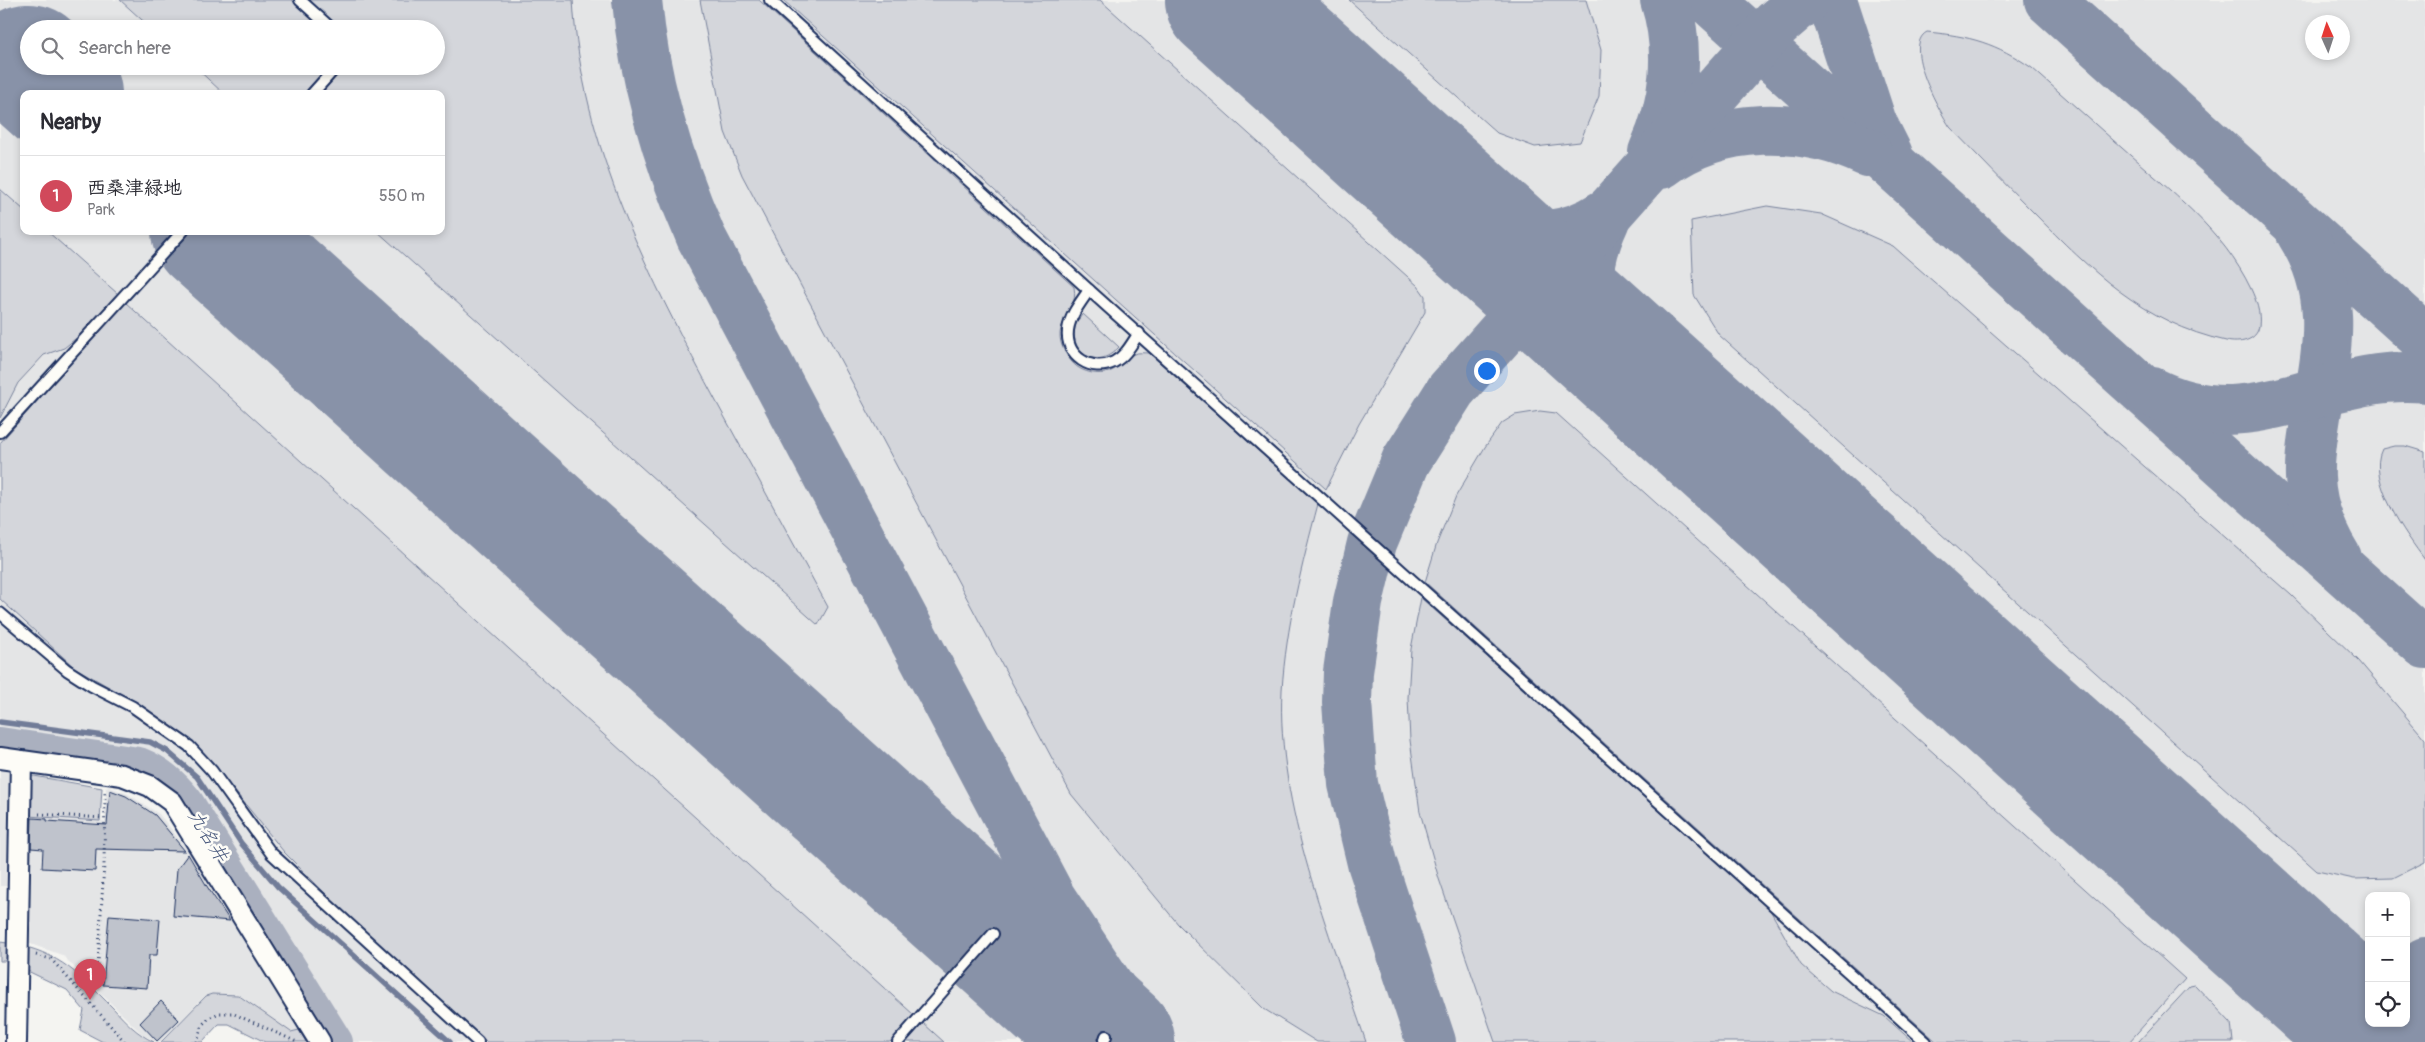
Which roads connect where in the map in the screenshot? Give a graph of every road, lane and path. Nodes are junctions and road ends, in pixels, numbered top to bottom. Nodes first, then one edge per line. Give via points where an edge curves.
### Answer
1 (300, 0) edge
2 (770, 0) edge
3 (322, 20) edge
4 (329, 75) edge
5 (316, 90) edge
6 (180, 235) edge
7 (1089, 290) junction
8 (1139, 333) junction
9 (0, 432) edge
10 (0, 613) edge
11 (0, 758) edge
12 (21, 762) junction
13 (106, 773) junction
14 (20, 813) junction
15 (103, 818) junction
16 (993, 934) dead end
17 (17, 951) junction
18 (97, 979) dead end
19 (0, 1036) edge
20 (14, 1042) edge
21 (125, 1042) edge
22 (197, 1042) edge
23 (297, 1042) edge
24 (320, 1042) edge
25 (478, 1042) edge
26 (898, 1042) edge
27 (1926, 1042) edge

1 - 3 lane
2 - 7 lane
4 - 5 lane
6 - 9 lane
7 - 8 lane
7 - 8 lane via 1072,316 1068,332 1070,346 1077,358 1088,364 1115,362 1125,354
8 - 27 lane
10 - 25 lane via 67,670 133,707 189,746 212,771 271,853
11 - 12 street
12 - 13 street
12 - 14 street
13 - 15 path
13 - 24 street via 122,775 150,786 172,802
14 - 15 path
14 - 17 street
15 - 18 path via 104,866
16 - 26 lane
17 - 20 street
17 - 21 path via 51,959
19 - 20 street
22 - 23 path via 202,1025 209,1018 232,1012

